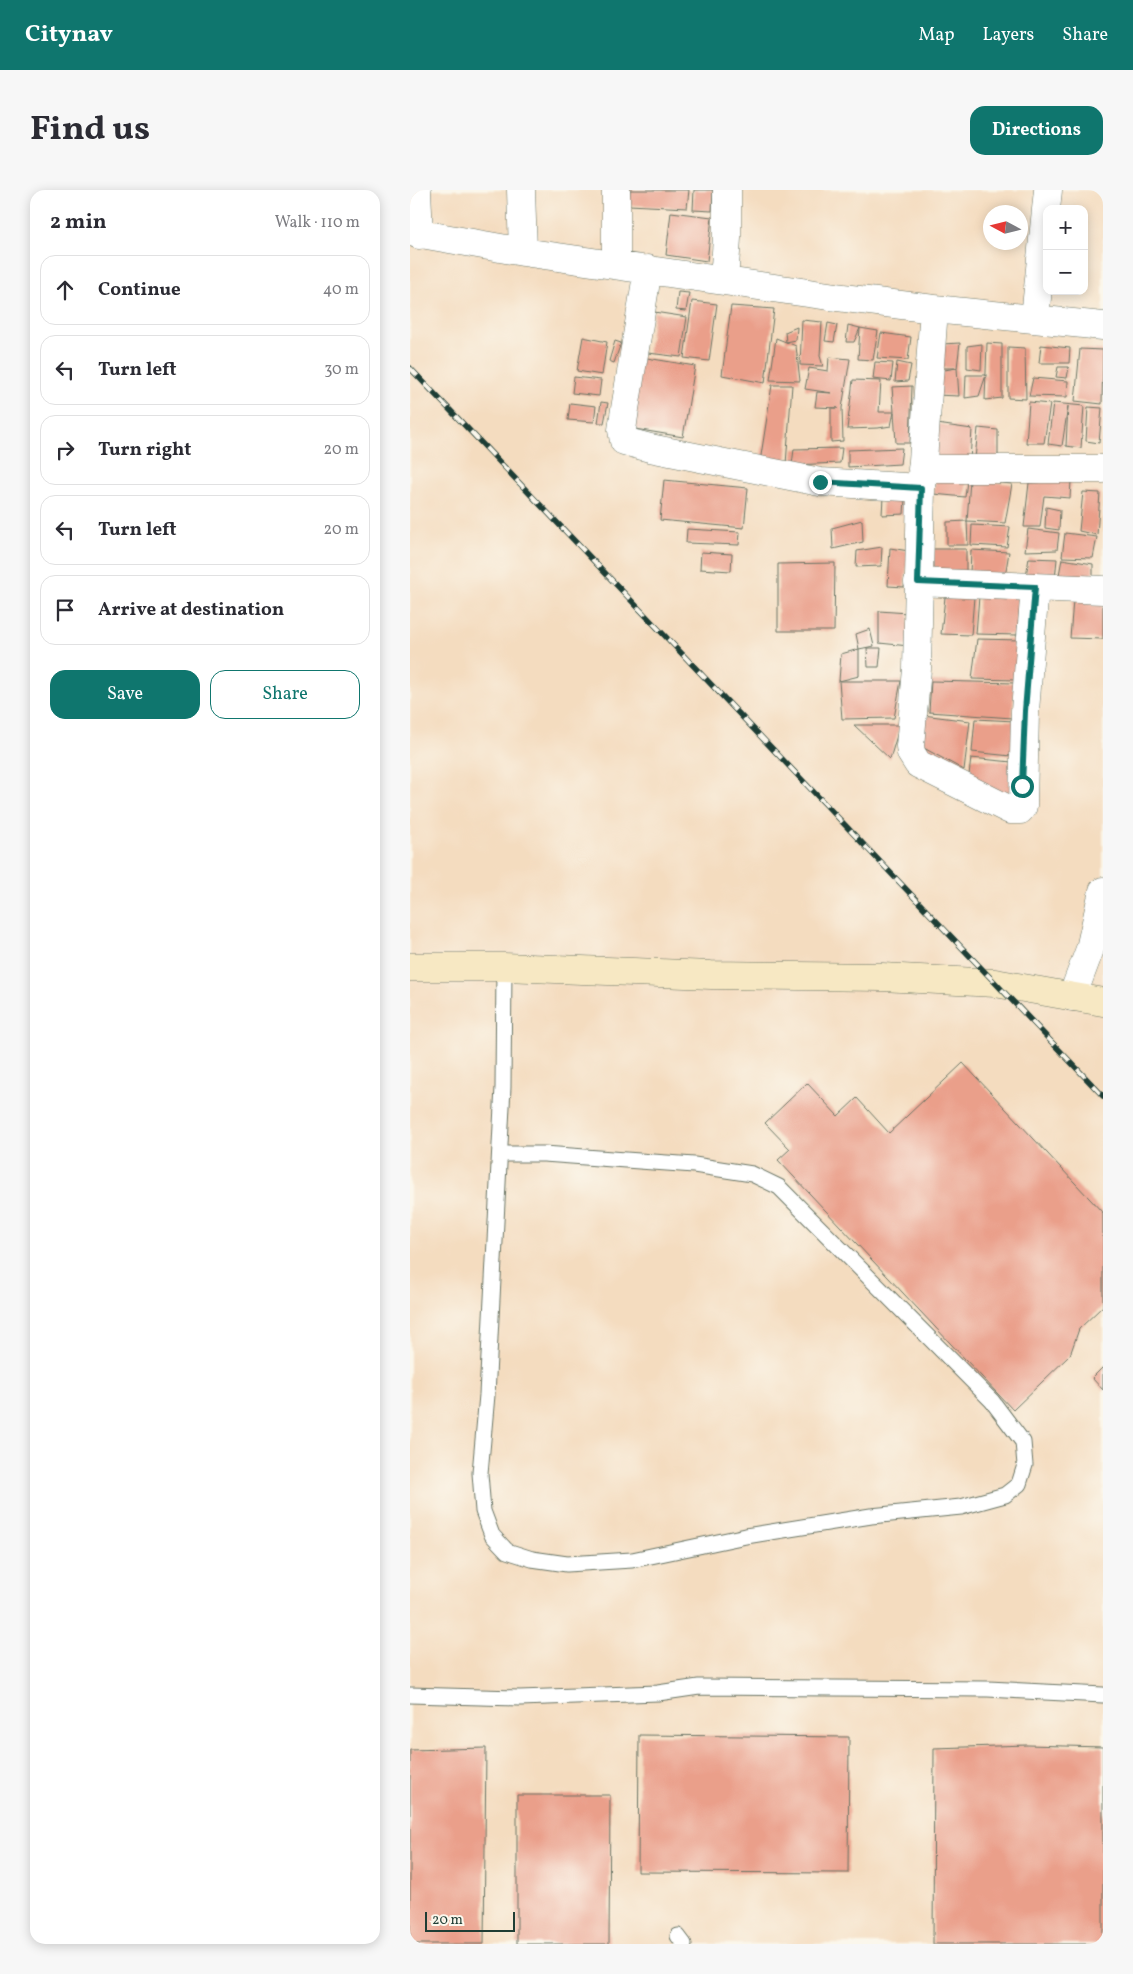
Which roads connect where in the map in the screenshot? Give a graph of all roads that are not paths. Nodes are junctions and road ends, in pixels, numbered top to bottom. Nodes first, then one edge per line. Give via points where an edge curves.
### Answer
1 (417, 190) edge
2 (521, 190) edge
3 (616, 190) edge
4 (727, 190) edge
5 (1048, 190) edge
6 (414, 233) edge
7 (523, 252) junction
8 (616, 265) junction
9 (648, 269) junction
10 (724, 281) junction
11 (934, 309) junction
12 (1035, 318) junction
13 (1103, 326) edge
14 (1103, 469) edge
15 (922, 478) junction
16 (918, 582) junction
17 (1035, 587) junction
18 (1103, 590) edge
19 (1103, 891) edge
20 (410, 967) edge
21 (504, 967) junction
22 (1072, 997) junction
23 (1103, 1002) edge
24 (500, 1154) junction
25 (410, 1695) edge
26 (1103, 1695) edge

1 - 6 street
2 - 7 street
3 - 8 street
4 - 10 street
5 - 12 street
6 - 7 street
7 - 8 street
8 - 9 street
9 - 10 street
9 - 15 street via 622,430 624,441 820,482
10 - 11 street
11 - 12 street
11 - 15 street
12 - 13 street
14 - 15 street
15 - 16 street
16 - 17 street
16 - 17 street via 917,668 911,752 918,764 1016,811 1023,806 1025,711
17 - 18 street
19 - 22 street via 1090,949
20 - 21 main road
21 - 22 main road via 711,975 882,977 995,983
21 - 24 lane via 504,1087
22 - 23 main road
24 - 24 lane via 480,1473 483,1511 492,1535 507,1550 532,1560 567,1564 632,1560 746,1536 871,1516 961,1507 1005,1495 1018,1484 1026,1465 1023,1442 992,1402 779,1187 752,1174 694,1165
25 - 26 lane via 520,1698 658,1693 699,1688 988,1688

